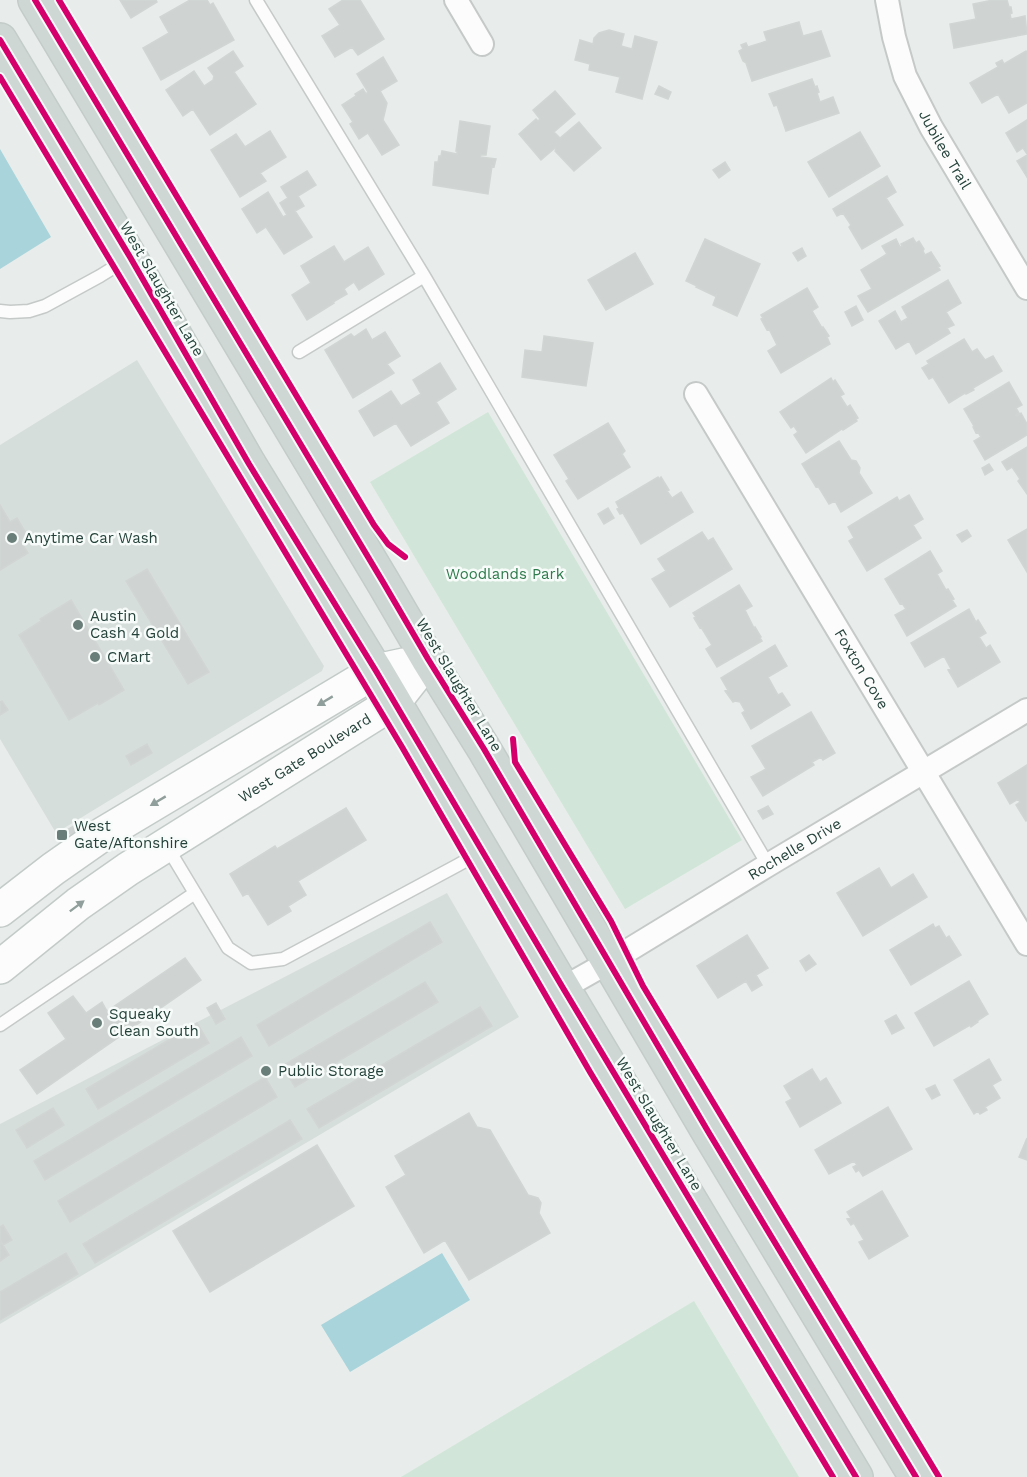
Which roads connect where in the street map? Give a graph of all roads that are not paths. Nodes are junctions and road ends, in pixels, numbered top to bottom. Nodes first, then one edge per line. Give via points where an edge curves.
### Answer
1 (35, 0) edge
2 (256, 0) edge
3 (456, 0) edge
4 (887, 0) edge
5 (0, 40) edge
6 (482, 44) dead end
7 (130, 257) junction
8 (424, 276) junction
9 (1027, 288) edge
10 (0, 311) edge
11 (298, 352) dead end
12 (696, 394) dead end
13 (428, 659) junction
14 (376, 671) junction
15 (394, 702) junction
16 (1027, 710) edge
17 (923, 771) junction
18 (166, 845) junction
19 (482, 851) junction
20 (768, 865) junction
21 (195, 893) junction
22 (0, 910) edge
23 (1027, 944) edge
24 (609, 963) junction
25 (0, 967) edge
26 (563, 988) junction
27 (0, 1025) edge
28 (856, 1477) edge
29 (916, 1477) edge

1 - 13 main road, West Slaughter Lane
2 - 8 lane
3 - 6 street
4 - 9 street, Jubilee Trail via 906,76 931,127
5 - 7 main road, West Slaughter Lane
7 - 10 lane via 45,306 30,311
7 - 14 main road, West Slaughter Lane via 249,464
8 - 11 lane
8 - 20 lane
12 - 17 street, Foxton Cove
13 - 14 main road
13 - 15 main road, West Gate Boulevard
13 - 24 main road, West Slaughter Lane
14 - 15 main road, West Slaughter Lane
14 -> 22 main road via 103,834
15 - 18 main road, West Gate Boulevard
15 - 19 main road, West Slaughter Lane
16 - 17 street, Rochelle Drive
17 - 20 street, Rochelle Drive
17 - 23 street, Foxton Cove
18 - 21 lane
25 -> 18 main road, West Gate Boulevard via 78,904
19 - 21 lane via 283,959 251,963 228,948
19 - 26 main road, West Slaughter Lane
20 - 24 street, Rochelle Drive
21 - 27 lane
24 - 26 street, Rochelle Drive
24 - 29 main road, West Slaughter Lane
26 - 28 main road, West Slaughter Lane

